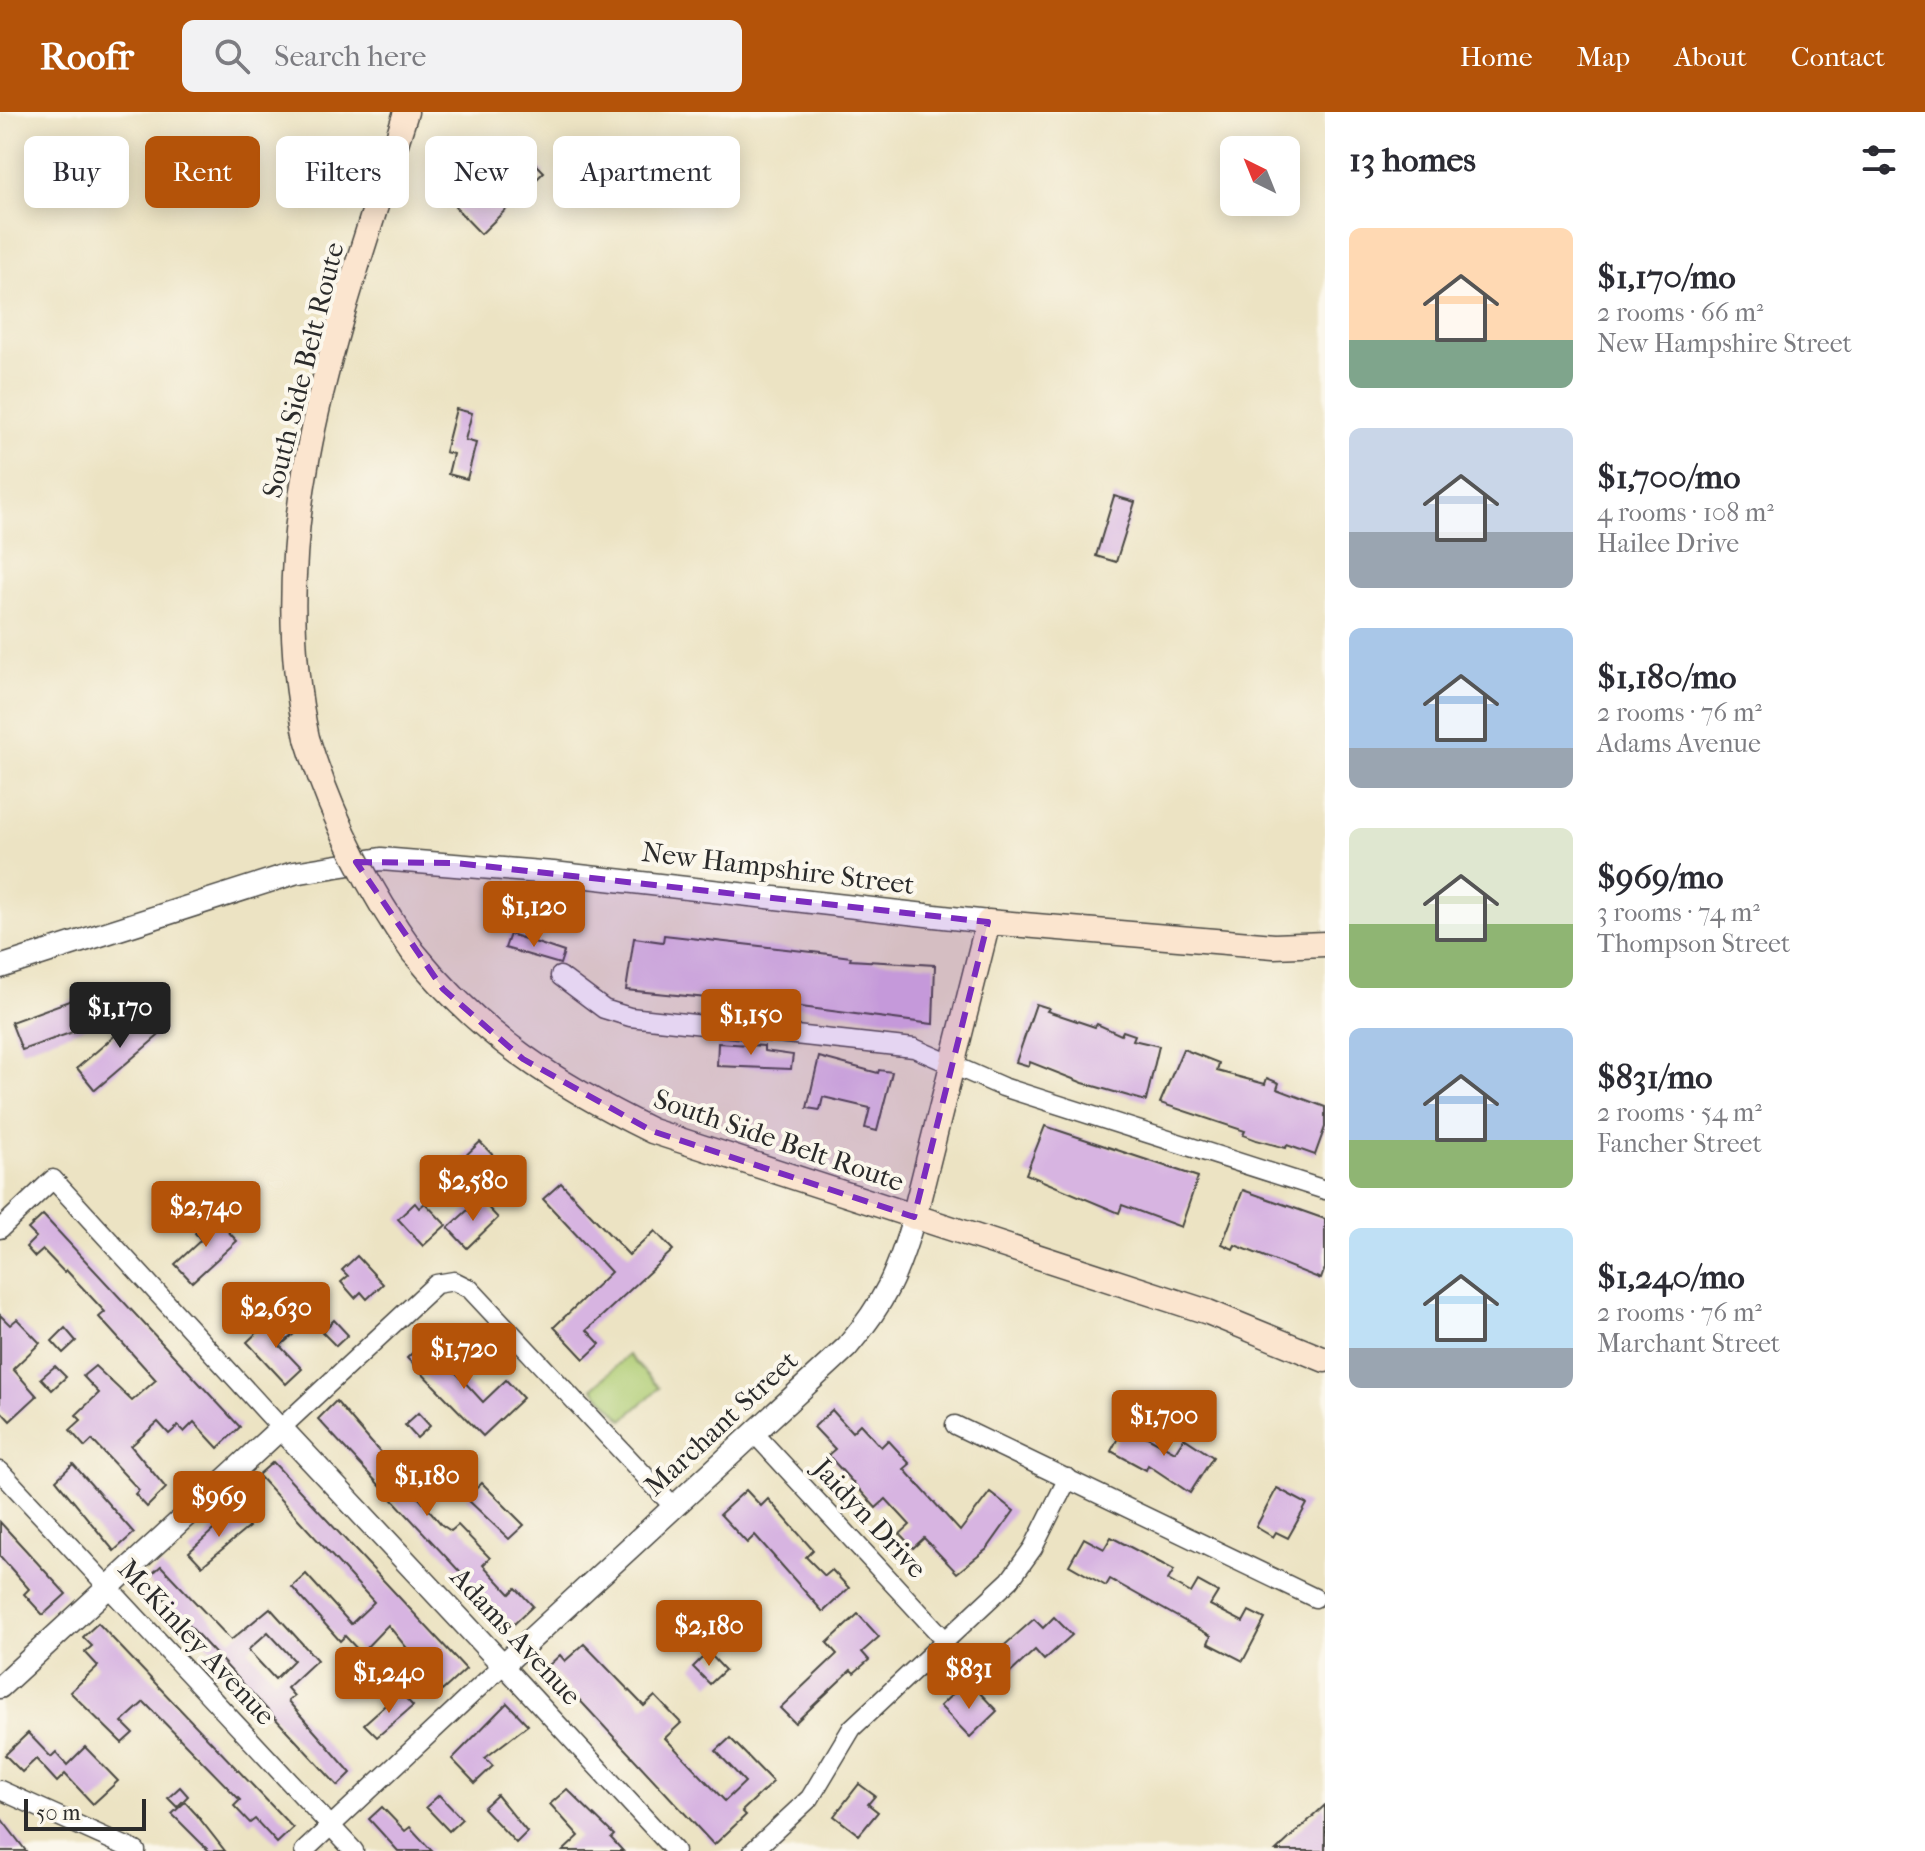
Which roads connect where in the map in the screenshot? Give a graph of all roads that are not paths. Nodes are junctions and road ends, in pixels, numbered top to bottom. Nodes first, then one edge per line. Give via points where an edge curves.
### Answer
1 (406, 112) edge
2 (988, 922) junction
3 (1325, 944) edge
4 (0, 967) edge
5 (560, 976) dead end
6 (953, 1065) junction
7 (1325, 1190) edge
8 (914, 1217) junction
9 (0, 1229) edge
10 (1325, 1360) edge
11 (955, 1425) dead end
12 (281, 1428) junction
13 (754, 1433) junction
14 (0, 1471) edge
15 (1068, 1478) junction
16 (674, 1507) junction
17 (108, 1587) junction
18 (1315, 1598) dead end
19 (945, 1640) junction
20 (503, 1665) junction
21 (0, 1687) edge
22 (0, 1790) edge
23 (331, 1826) junction
24 (136, 1851) edge
25 (304, 1851) edge
26 (354, 1851) edge
27 (675, 1851) edge
28 (753, 1851) edge

1 - 8 main road, South Side Belt Route, bridge via 350,292 300,486 293,562 296,689 321,784 360,872 413,952 480,1025 590,1101 710,1153
2 - 3 main road, New Hampshire Street via 1274,946
2 - 4 street, New Hampshire Street via 381,859 294,873
2 - 6 main road, Marchant Street
5 - 6 street via 604,1009 630,1017 914,1048
6 - 7 street via 1003,1087
6 - 8 main road, Marchant Street
8 - 10 main road, South Side Belt Route via 1208,1312
8 - 13 street, Marchant Street via 898,1271 875,1313 847,1347
9 - 12 street, Adams Avenue via 53,1179
11 - 15 street
12 - 16 street via 436,1284 454,1281 470,1289
12 - 17 street
12 - 20 street, Adams Avenue
13 - 16 street, Marchant Street
13 - 19 street, Jaidyn Drive
14 - 17 street, McKinley Avenue
15 - 18 street
15 - 19 street via 1033,1548 1010,1580
16 - 20 street, Marchant Street
17 - 21 street
17 - 23 street, McKinley Avenue
19 - 28 street via 852,1728 810,1798
20 - 23 street, Marchant Street
20 - 27 street, Adams Avenue
22 - 24 street
23 - 25 street, Marchant Street
23 - 26 street, McKinley Avenue

